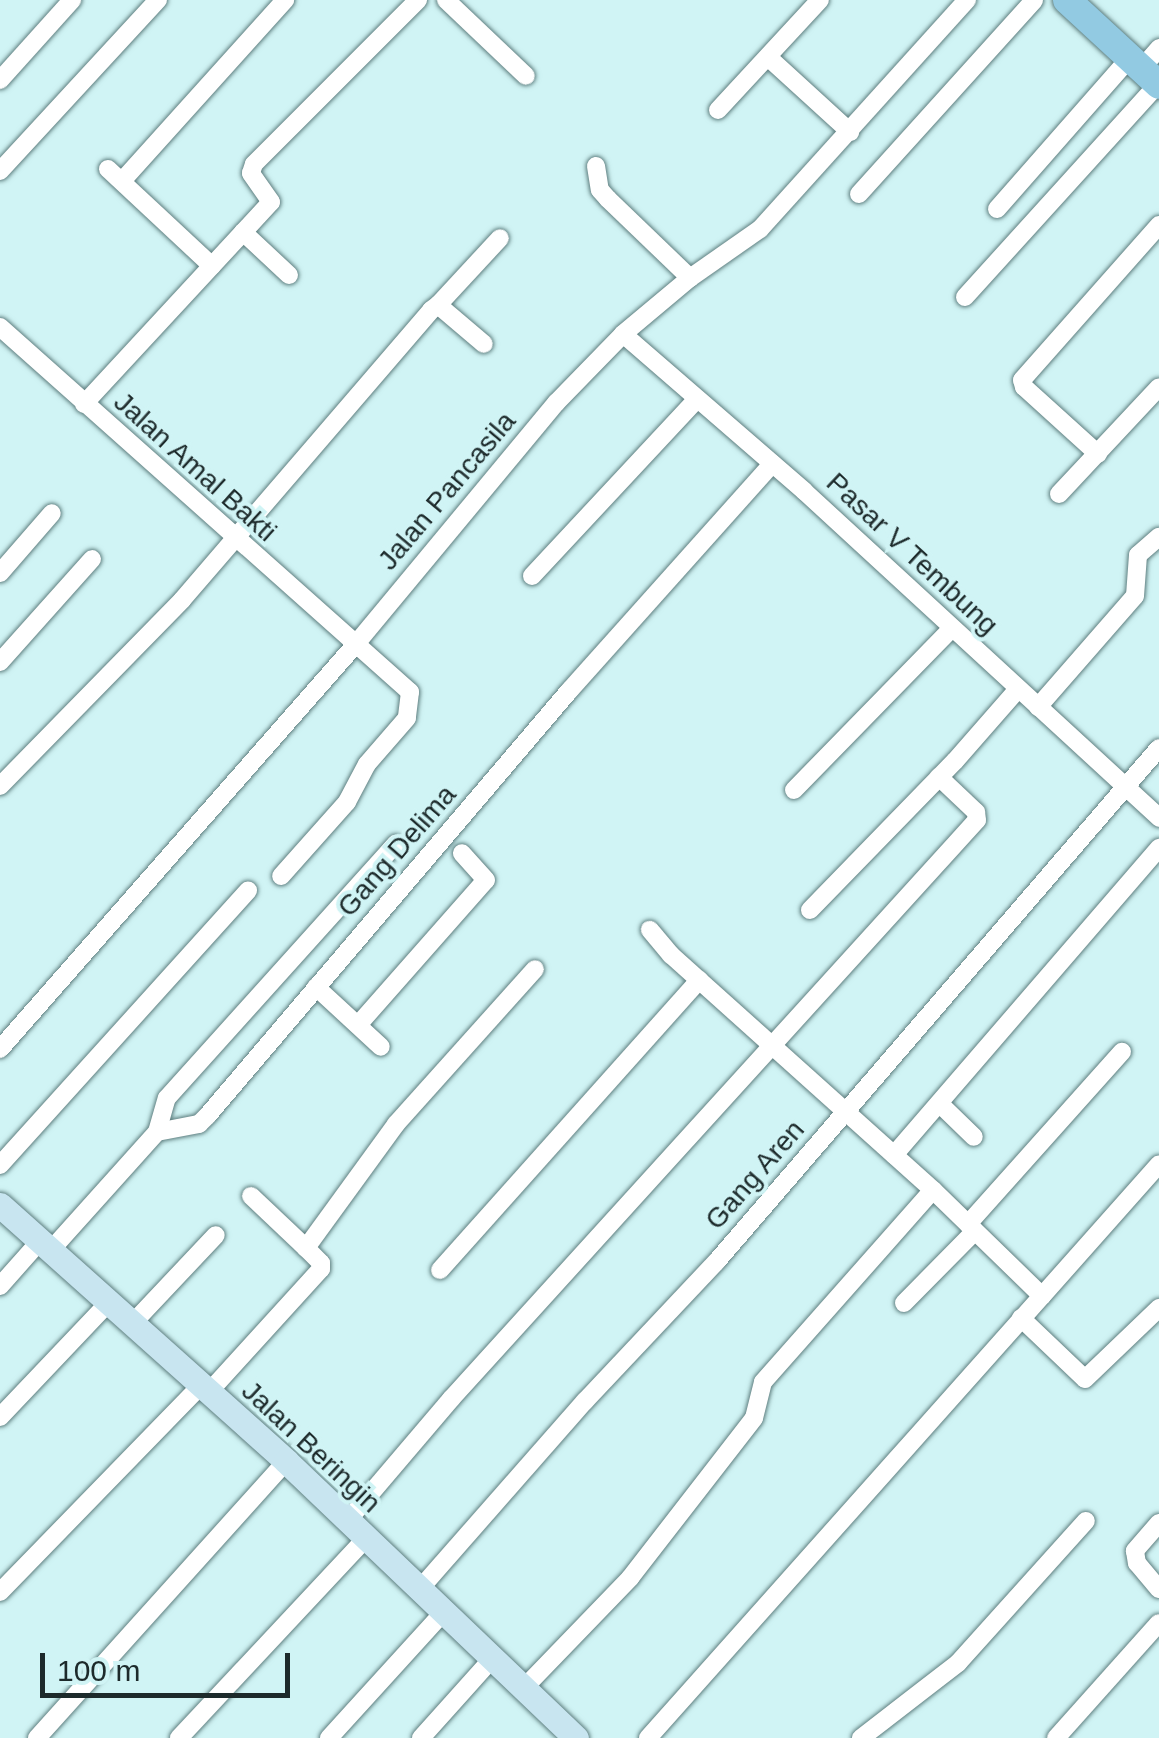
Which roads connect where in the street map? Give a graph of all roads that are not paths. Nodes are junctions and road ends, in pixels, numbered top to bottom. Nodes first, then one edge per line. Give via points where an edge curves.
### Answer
1 (72, 0) edge
2 (158, 0) edge
3 (285, 0) edge
4 (418, 0) edge
5 (446, 0) edge
6 (820, 0) edge
7 (967, 0) edge
8 (1034, 0) edge
9 (1067, 0) edge
10 (769, 58) junction
11 (1149, 69) edge
12 (526, 76) dead end
13 (0, 80) edge
14 (718, 110) dead end
15 (850, 132) junction
16 (596, 166) dead end
17 (0, 172) edge
18 (859, 194) dead end
19 (998, 210) dead end
20 (1159, 225) edge
21 (244, 232) junction
22 (500, 238) dead end
23 (212, 266) junction
24 (289, 275) dead end
25 (690, 278) junction
26 (965, 297) dead end
27 (438, 305) junction
28 (0, 327) edge
29 (624, 334) junction
30 (484, 344) dead end
31 (1159, 387) edge
32 (697, 399) junction
33 (84, 404) junction
34 (1098, 454) junction
35 (772, 464) junction
36 (1059, 494) dead end
37 (52, 513) dead end
38 (1159, 537) edge
39 (232, 538) junction
40 (92, 559) dead end
41 (0, 573) edge
42 (532, 576) dead end
43 (951, 629) junction
44 (354, 644) junction
45 (0, 662) edge
46 (1018, 689) junction
47 (1038, 706) junction
48 (1159, 748) edge
49 (939, 777) junction
50 (0, 786) edge
51 (1126, 787) junction
52 (794, 790) dead end
53 (1159, 818) edge
54 (396, 844) dead end
55 (1159, 848) edge
56 (462, 853) dead end
57 (281, 876) dead end
58 (248, 891) dead end
59 (810, 910) dead end
60 (650, 930) dead end
61 (534, 969) dead end
62 (699, 980) junction
63 (316, 987) junction
64 (358, 1026) junction
65 (769, 1046) junction
66 (381, 1047) dead end
67 (0, 1049) edge
68 (1122, 1052) dead end
69 (940, 1104) junction
70 (845, 1112) junction
71 (157, 1132) junction
72 (974, 1137) dead end
73 (894, 1156) junction
74 (1159, 1164) edge
75 (0, 1165) edge
76 (933, 1190) junction
77 (251, 1196) dead end
78 (0, 1205) edge
79 (972, 1227) junction
80 (216, 1235) dead end
81 (46, 1246) junction
82 (306, 1248) junction
83 (440, 1270) dead end
84 (0, 1286) edge
85 (1042, 1296) junction
86 (108, 1302) junction
87 (904, 1303) dead end
88 (1159, 1308) edge
89 (1021, 1318) junction
90 (132, 1324) junction
91 (204, 1389) junction
92 (0, 1417) edge
93 (286, 1461) junction
94 (1086, 1521) dead end
95 (1159, 1523) edge
96 (356, 1530) junction
97 (1159, 1589) edge
98 (418, 1591) junction
99 (0, 1592) edge
100 (442, 1614) junction
101 (1159, 1623) edge
102 (490, 1661) junction
103 (522, 1690) junction
104 (38, 1738) edge
105 (179, 1738) edge
106 (329, 1738) edge
107 (420, 1738) edge
108 (576, 1738) edge
109 (648, 1738) edge
110 (862, 1738) edge
111 (1056, 1738) edge

1 - 13 street
2 - 17 street
3 - 23 street via 115,175
4 - 21 street via 254,164 251,173 271,202
5 - 12 street
6 - 10 street
7 - 15 street, Jalan Pancasila
8 - 18 street
9 - 11 main road
10 - 14 street
10 - 15 street
11 - 19 street
11 - 26 street
15 - 25 street, Jalan Pancasila via 760,230
16 - 25 street via 608,200
20 - 34 street via 1022,380
21 - 23 street
21 - 24 street
22 - 27 street
23 - 33 street
25 - 29 street, Jalan Pancasila
27 - 30 street
27 - 39 street
28 - 33 street, Jalan Amal Bakti
29 - 32 street, Pasar V Tembung
29 - 44 street, Jalan Pancasila via 556,403
31 - 34 street
32 - 35 street, Pasar V Tembung
32 - 42 street
33 - 39 street, Jalan Amal Bakti
34 - 36 street
35 - 43 street, Pasar V Tembung
35 - 63 street, Gang Delima
37 - 41 street
38 - 47 street via 1138,555 1135,596
39 - 44 street, Jalan Amal Bakti
39 - 50 street via 174,608
40 - 45 street
43 - 46 street, Pasar V Tembung
43 - 52 street
44 - 57 street, Jalan Amal Bakti via 410,692 407,718 367,764 347,802
44 - 67 street, Jalan Pancasila
46 - 47 street, Pasar V Tembung
46 - 49 street
47 - 51 street, Pasar V Tembung
48 - 51 street, Gang Aren
49 - 59 street
49 - 65 street via 977,820
51 - 53 street, Pasar V Tembung
51 - 70 street, Gang Aren
54 - 71 street via 167,1098
55 - 69 street
56 - 64 street via 486,880
58 - 75 street
60 - 62 street
61 - 82 street via 396,1124
62 - 65 street
62 - 83 street
63 - 64 street
63 - 71 street, Gang Delima via 199,1124
64 - 66 street
65 - 70 street
65 - 96 street
68 - 79 street
69 - 72 street
69 - 73 street
70 - 73 street
70 - 98 street, Gang Aren
71 - 81 street
73 - 76 street
74 - 85 street
76 - 79 street
76 - 103 street via 762,1382 747,1428 630,1578
77 - 82 street
78 - 81 street, Jalan Beringin
79 - 85 street
79 - 87 street
80 - 90 street
81 - 84 street
81 - 86 street, Jalan Beringin
82 - 91 street via 321,1269
85 - 89 street
86 - 90 street, Jalan Beringin
86 - 92 street
88 - 89 street via 1085,1379
89 - 109 street
90 - 91 street, Jalan Beringin
91 - 93 street, Jalan Beringin
91 - 99 street
93 - 96 street, Jalan Beringin
93 - 104 street
94 - 110 street via 958,1663
95 - 97 street via 1138,1544 1136,1557
96 - 98 street, Jalan Beringin
96 - 105 street
98 - 100 street, Jalan Beringin
100 - 102 street, Jalan Beringin
100 - 106 street
101 - 111 street
102 - 103 street, Jalan Beringin
102 - 107 street
103 - 108 street, Jalan Beringin

